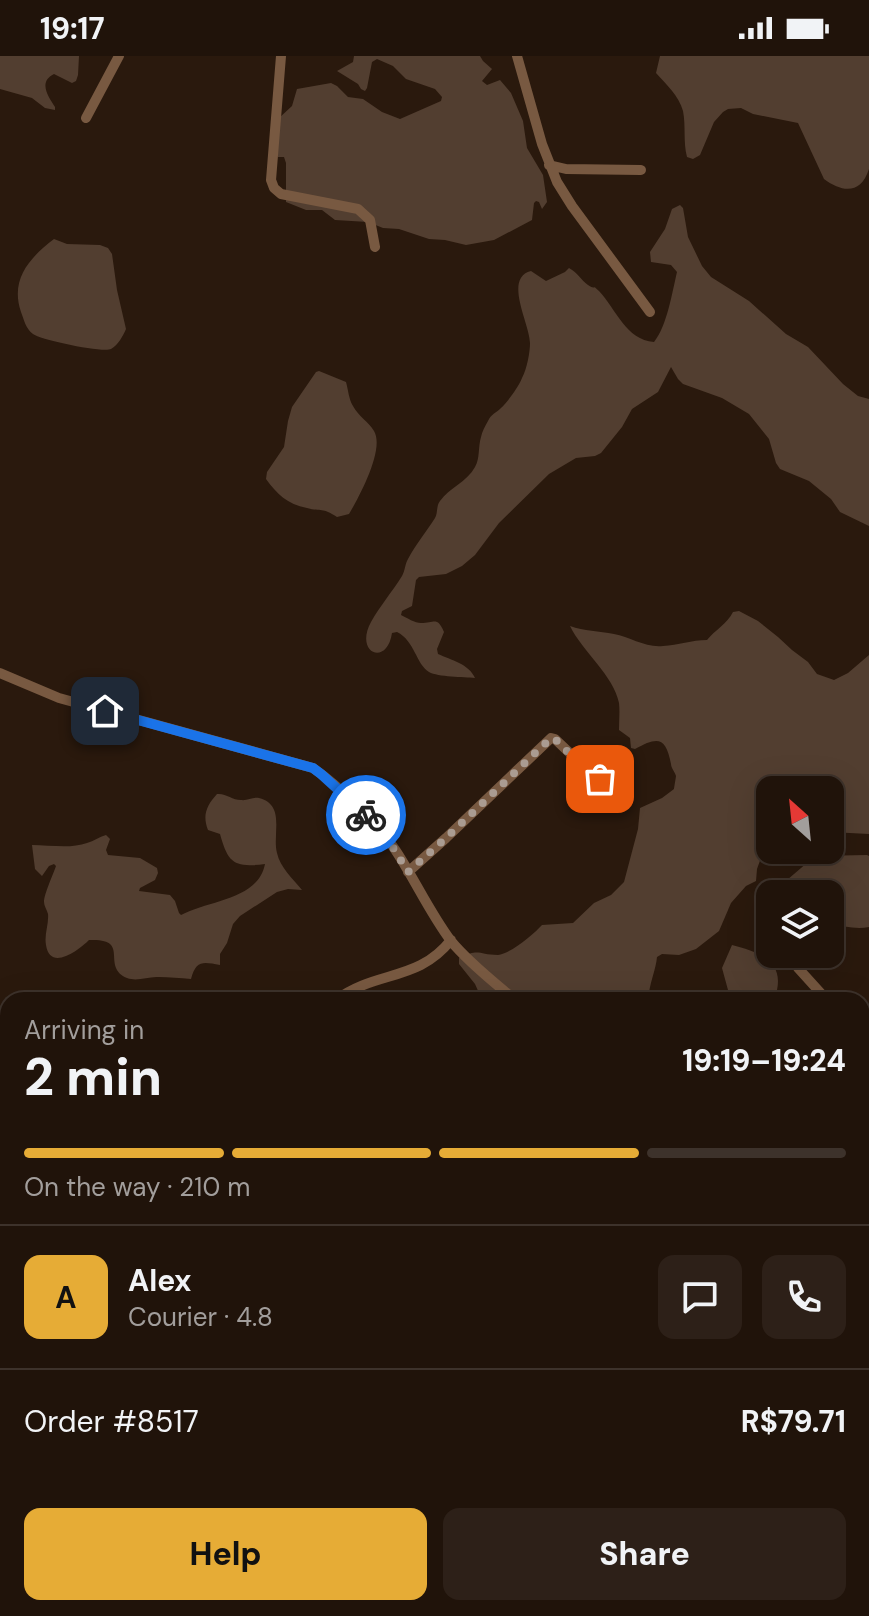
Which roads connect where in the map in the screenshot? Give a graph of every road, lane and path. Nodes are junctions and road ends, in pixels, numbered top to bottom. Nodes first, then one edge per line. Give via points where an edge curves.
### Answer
1 (119, 56) edge
2 (281, 56) edge
3 (517, 56) edge
4 (86, 118) dead end
5 (549, 165) junction
6 (641, 170) dead end
7 (375, 247) dead end
8 (650, 312) dead end
9 (0, 673) edge
10 (619, 766) dead end
11 (408, 872) junction
12 (451, 940) junction
13 (798, 968) dead end
14 (348, 992) edge
15 (506, 992) edge
16 (820, 992) edge

1 - 4 street
2 - 7 street via 274,188 281,194 358,209 370,220
3 - 5 street
5 - 6 street
5 - 8 street via 572,206
9 - 11 street via 59,698 313,768 377,826
10 - 11 street via 597,779 551,738
11 - 12 street
12 - 14 street via 421,967
12 - 15 street
13 - 16 street

